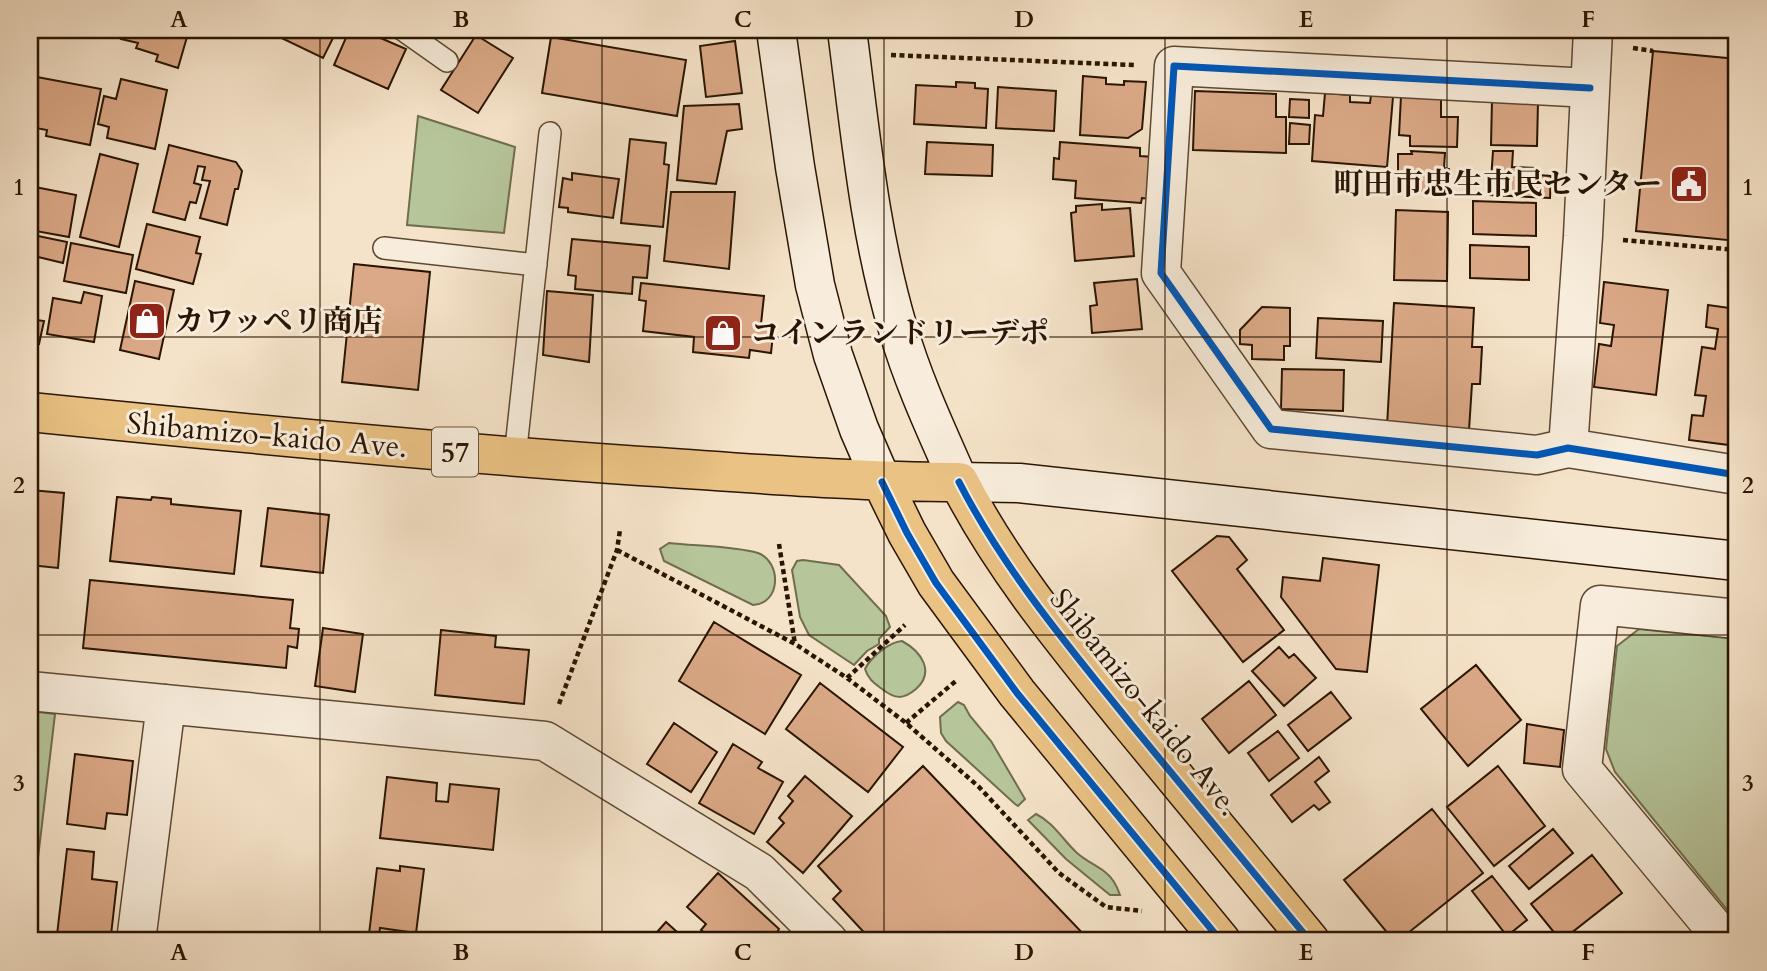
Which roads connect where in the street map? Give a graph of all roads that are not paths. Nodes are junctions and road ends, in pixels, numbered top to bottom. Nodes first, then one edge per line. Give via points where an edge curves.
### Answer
1 (776, 30) edge
2 (846, 30) edge
3 (1593, 30) edge
4 (410, 32) edge
5 (447, 61) dead end
6 (1590, 88) junction
7 (550, 133) dead end
8 (384, 248) dead end
9 (536, 265) junction
10 (30, 412) edge
11 (1568, 448) junction
12 (515, 457) junction
13 (1737, 475) edge
14 (881, 482) junction
15 (959, 482) junction
16 (1737, 561) edge
17 (1737, 619) edge
18 (30, 691) edge
19 (166, 704) junction
20 (136, 941) edge
21 (828, 941) edge
22 (1221, 941) edge
23 (1310, 941) edge
24 (1724, 941) edge

1 - 14 street via 815,285 833,355
2 - 15 street via 882,265 898,330
3 - 6 street
4 - 5 lane
6 - 11 street
6 - 11 street via 1174,66 1161,273 1271,429 1537,455
7 - 9 lane
8 - 9 lane
9 - 12 lane
10 - 12 main road, Shibamizo-kaido Ave. / 57
11 - 13 street
12 - 14 main road, Shibamizo-kaido Ave. / 57
14 - 15 main road, Shibamizo-kaido Ave. / 57
14 - 22 main road via 944,594 1017,693
15 - 16 street via 1033,484
15 - 23 main road, Shibamizo-kaido Ave. via 1008,564 1071,650
17 - 24 street via 1600,605 1582,769
18 - 19 street
19 - 20 street
19 - 21 street via 545,741 759,872

